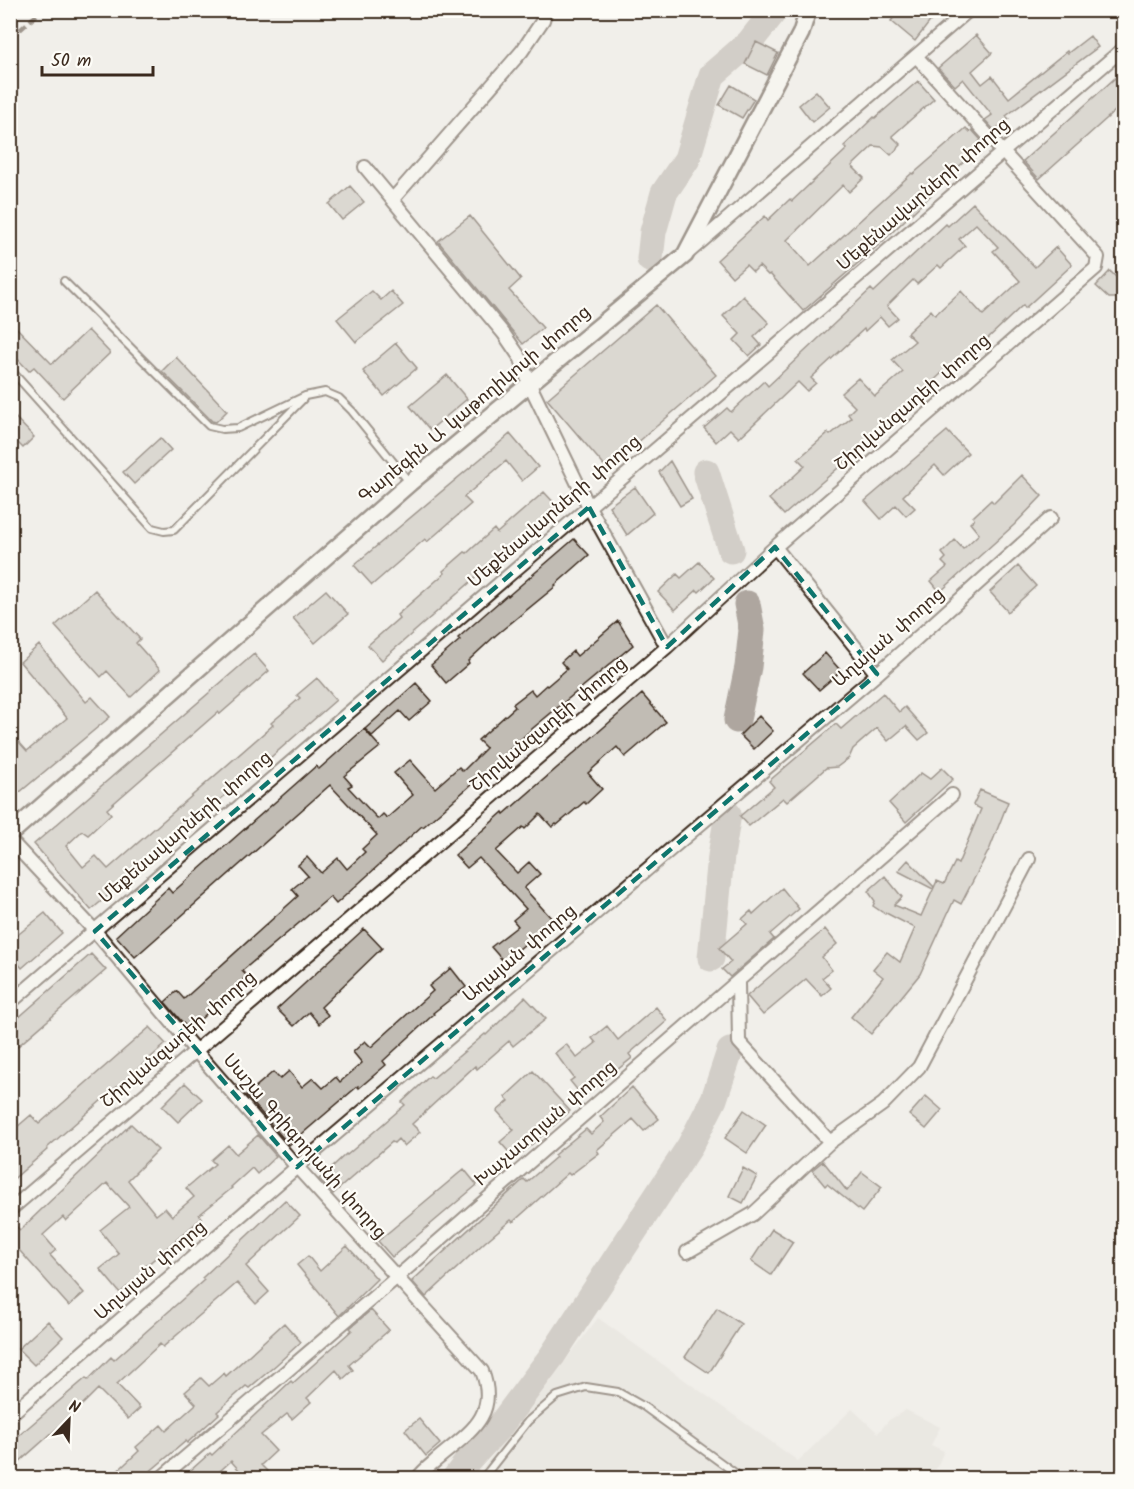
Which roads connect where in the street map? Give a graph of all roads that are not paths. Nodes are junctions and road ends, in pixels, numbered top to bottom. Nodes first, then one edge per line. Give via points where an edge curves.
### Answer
1 (546, 10) edge
2 (808, 10) edge
3 (969, 10) edge
4 (1124, 48) edge
5 (917, 57) junction
6 (1001, 152) junction
7 (365, 167) dead end
8 (393, 199) junction
9 (685, 255) junction
10 (64, 281) dead end
11 (10, 369) edge
12 (529, 383) junction
13 (306, 396) junction
14 (410, 483) junction
15 (589, 507) junction
16 (1051, 518) dead end
17 (775, 547) junction
18 (667, 647) junction
19 (877, 674) junction
20 (952, 795) dead end
21 (10, 834) edge
22 (10, 840) edge
23 (1029, 859) dead end
24 (95, 931) junction
25 (738, 982) junction
26 (10, 1004) edge
27 (195, 1050) junction
28 (830, 1142) junction
29 (297, 1167) junction
30 (10, 1210) edge
31 (687, 1252) dead end
32 (396, 1278) junction
33 (10, 1415) edge
34 (161, 1479) edge
35 (418, 1479) edge
36 (483, 1479) edge
37 (742, 1479) edge

1 - 8 street via 522,51
2 - 9 street via 801,33
3 - 5 street, Գարեգին Ա կաթողիկոսի փողոց
4 - 6 street, Մեքենավարների փողոց
5 - 6 street
5 - 9 street, Գարեգին Ա կաթողիկոսի փողոց
6 - 15 street, Մեքենավարների փողոց
6 - 17 street, Շիրվանզադեի փողոց via 1098,257 1096,268
7 - 8 street
8 - 12 street via 504,334 521,359
9 - 12 street, Գարեգին Ա կաթողիկոսի փողոց
10 - 13 lane via 209,426 238,428
11 - 13 lane via 152,528 164,531 174,530
12 - 14 street, Գարեգին Ա կաթողիկոսի փողոց
12 - 15 street
13 - 14 lane via 325,392 339,398
14 - 21 street, Գարեգին Ա կաթողիկոսի փողոց
15 - 18 street
15 - 24 street, Մեքենավարների փողոց
16 - 19 street, Աղայան փողոց
17 - 18 street, Շիրվանզադեի փողոց
17 - 19 street
18 - 27 street, Շիրվանզադեի փողոց
19 - 29 street, Աղայան փողոց
20 - 25 street, Խաչատրյան փողոց
22 - 24 street, Սաշա Գրիգորյանի փողոց
23 - 28 street via 919,1067 883,1104
24 - 26 street, Մեքենավարների փողոց
24 - 27 street, Սաշա Գրիգորյանի փողոց
25 - 28 street via 739,1042
25 - 32 street, Խաչատրյան փողոց
27 - 29 street, Սաշա Գրիգորյանի փողոց
27 - 30 street, Շիրվանզադեի փողոց
28 - 31 street via 753,1214
29 - 32 street, Սաշա Գրիգորյանի փողոց
29 - 33 street, Աղայան փողոց
32 - 34 street, Խաչատրյան փողոց
32 - 35 street, Սաշա Գրիգորյանի փողոց via 482,1371 489,1400 484,1415
36 - 37 lane via 528,1420 557,1396 586,1386 618,1392 644,1406

